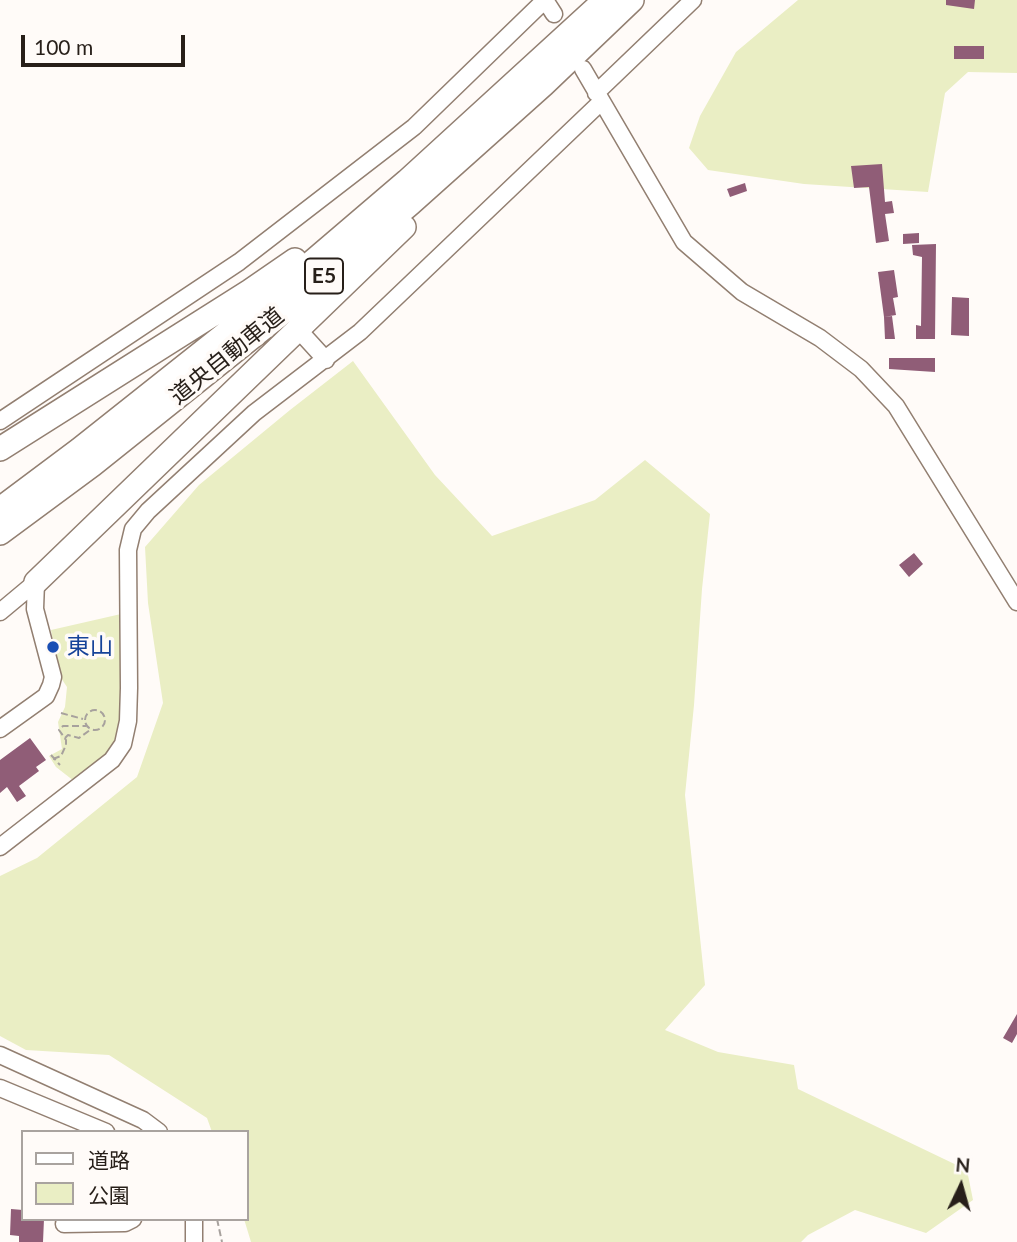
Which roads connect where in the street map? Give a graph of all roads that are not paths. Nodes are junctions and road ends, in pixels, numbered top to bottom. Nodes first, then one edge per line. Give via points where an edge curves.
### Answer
1 (605, 0) edge
2 (632, 0) edge
3 (693, 0) edge
4 (549, 7) edge
5 (583, 69) dead end
6 (543, 85) junction
7 (598, 98) junction
8 (407, 181) junction
9 (239, 262) junction
10 (253, 277) dead end
11 (305, 337) dead end
12 (326, 360) junction
13 (0, 421) edge
14 (0, 449) edge
15 (0, 509) edge
16 (0, 533) edge
17 (36, 582) junction
18 (1017, 602) edge
19 (0, 612) edge
20 (0, 729) edge
21 (0, 847) edge
22 (0, 1055) edge
23 (0, 1088) edge
24 (101, 1130) edge
25 (156, 1130) edge
26 (129, 1221) edge
27 (194, 1221) edge
28 (64, 1224) dead end
29 (194, 1242) edge

1 - 8 highway, 道央自動車道 / E5
2 - 6 highway, 道央自動車道 / E5
3 - 7 street
4 - 9 street via 414,127
5 - 7 street
6 - 16 highway, 道央自動車道 / E5 via 277,317
6 - 17 highway via 439,192
7 - 12 street
7 - 18 street via 684,242 742,292 862,369 897,406
8 - 14 highway via 250,291
8 - 15 highway, 道央自動車道 / E5 via 263,304
9 - 10 street
9 - 13 street
11 - 12 street
12 - 21 street via 254,413 133,529 127,561 129,688 123,744 112,760
17 - 19 street
17 - 20 street via 35,609 51,685 46,696
22 - 25 street
23 - 24 street
26 - 28 street
27 - 29 street

